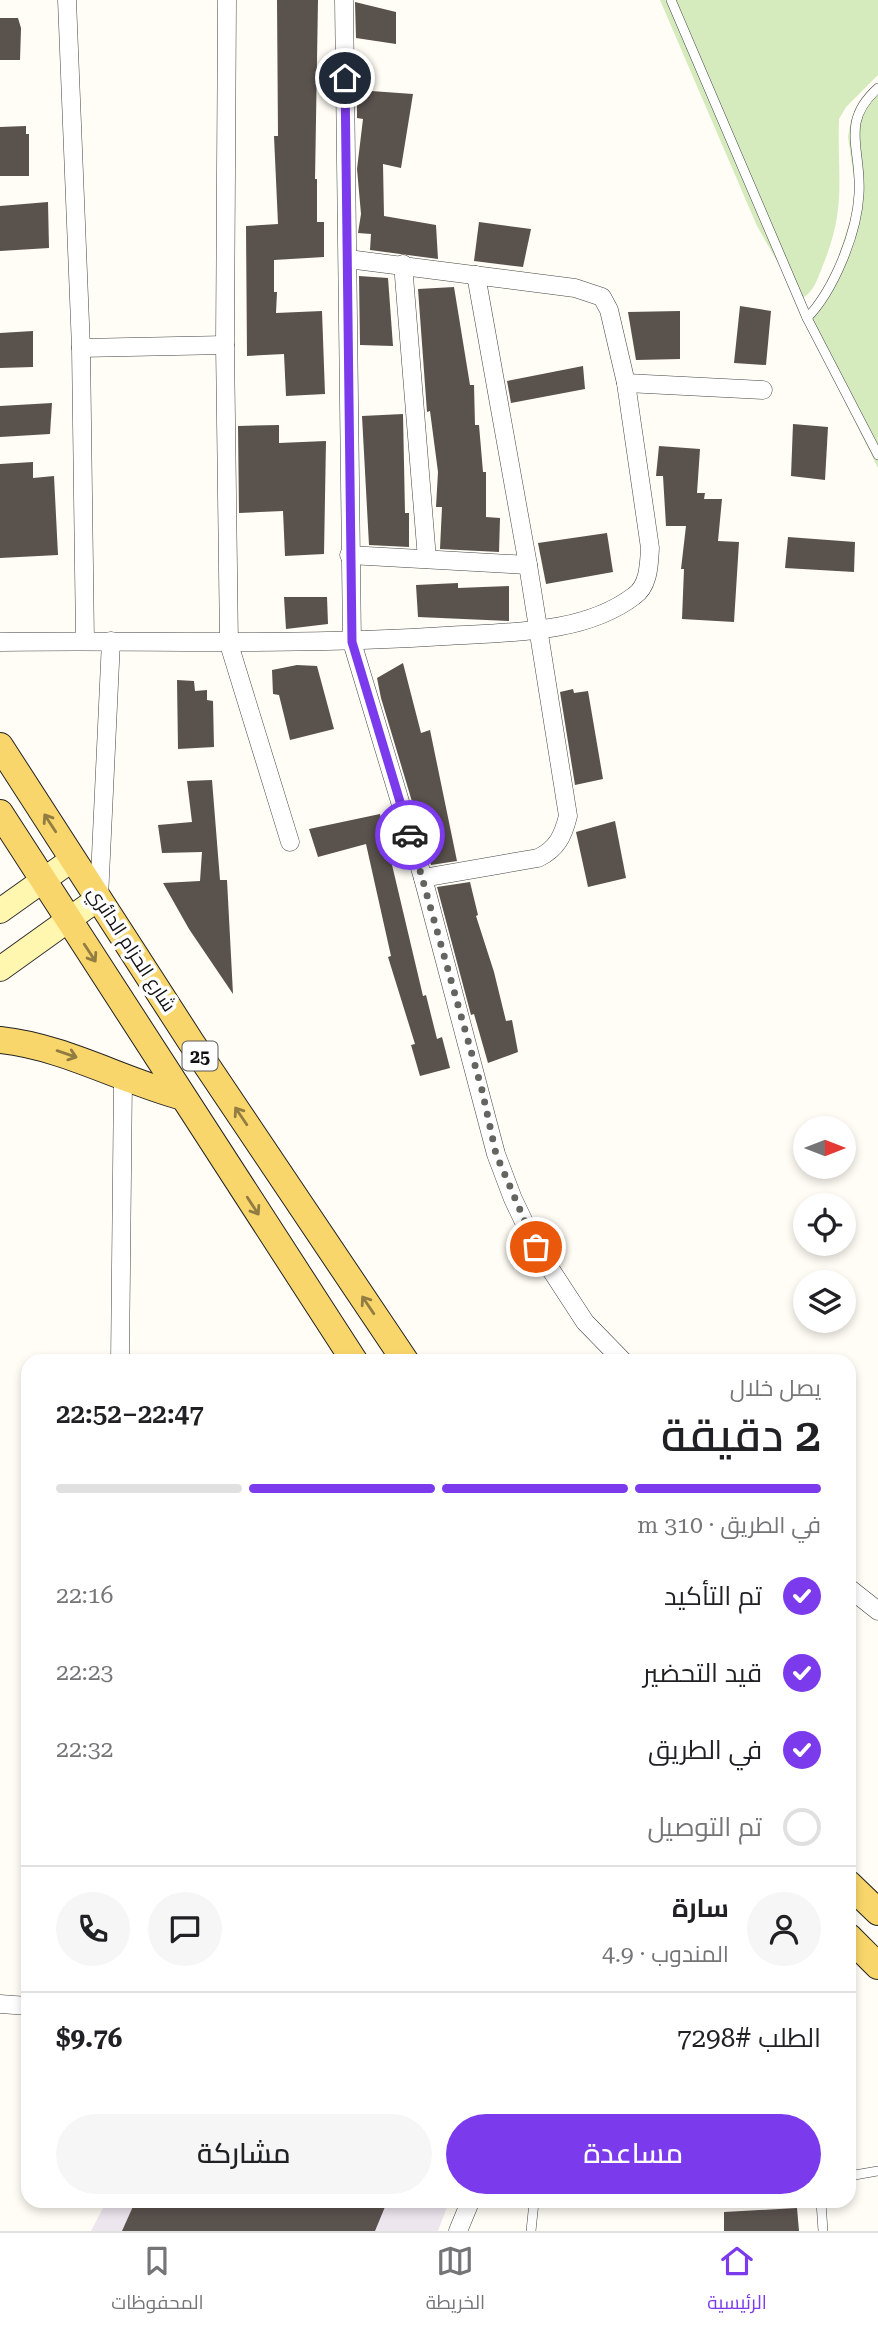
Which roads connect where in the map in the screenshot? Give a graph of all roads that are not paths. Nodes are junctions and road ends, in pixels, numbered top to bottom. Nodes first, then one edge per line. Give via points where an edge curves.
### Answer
1 (67, 0) edge
2 (227, 0) edge
3 (344, 0) edge
4 (671, 0) edge
5 (878, 88) edge
6 (348, 259) junction
7 (403, 264) junction
8 (476, 275) junction
9 (807, 318) junction
10 (225, 345) junction
11 (82, 348) junction
12 (626, 383) junction
13 (763, 390) dead end
14 (878, 455) edge
15 (349, 555) junction
16 (427, 559) junction
17 (528, 565) junction
18 (536, 630) junction
19 (85, 641) junction
20 (111, 641) junction
21 (0, 642) edge
22 (352, 642) junction
23 (229, 644) junction
24 (0, 746) edge
25 (0, 813) edge
26 (290, 842) dead end
27 (74, 859) junction
28 (423, 877) junction
29 (43, 880) junction
30 (99, 898) junction
31 (0, 911) edge
32 (68, 920) junction
33 (0, 968) edge
34 (0, 1040) edge
35 (123, 1078) junction
36 (183, 1097) junction
37 (120, 1354) edge
38 (350, 1354) edge
39 (401, 1354) edge
40 (616, 1354) edge
41 (856, 1594) edge
42 (878, 1611) edge
43 (856, 1891) edge
44 (878, 1912) edge
45 (856, 1944) edge
46 (878, 1966) edge
47 (0, 2004) edge
48 (21, 2006) edge
49 (878, 2171) edge
50 (856, 2175) edge
51 (468, 2208) edge
52 (533, 2208) edge
53 (821, 2208) edge
54 (458, 2231) edge
55 (531, 2231) edge
56 (823, 2231) edge

1 - 11 street
2 - 10 street
3 - 6 street
4 - 9 lane
5 - 9 lane via 862,103 855,121 860,192 847,244 827,294
6 - 7 street
6 - 15 street
7 - 8 street
7 - 16 street
8 - 12 street via 575,288 602,298
8 - 17 street
9 - 14 lane
10 - 11 street
10 - 23 street
11 - 19 street
12 - 13 street
12 - 18 street via 650,548 648,575 637,595 601,615
15 - 16 street
15 - 22 street
16 - 17 street
17 - 18 street
18 - 22 street
18 - 28 street via 568,803 561,838 551,852 538,858
19 - 20 street
19 - 21 street
20 - 23 street
20 - 30 street
22 - 23 street
22 - 28 street
23 - 26 street
27 -> 24 main road, شارع الحزام الدائري / 25
25 - 29 main road, شارع الحزام الدائري / 25
27 - 29 street
27 - 30 main road, شارع الحزام الدائري / 25
28 - 40 street via 496,1154 513,1199 536,1247 585,1322
29 - 31 street
29 - 32 main road, شارع الحزام الدائري / 25
30 - 32 street
39 -> 30 main road, شارع الحزام الدائري / 25
32 - 33 street
32 -> 36 main road, شارع الحزام الدائري / 25
34 -> 35 main road via 62,1052
35 - 36 main road
35 - 37 street
36 -> 38 main road, شارع الحزام الدائري / 25
41 - 42 street
43 - 44 main road
45 - 46 main road
47 - 48 street
49 - 50 lane
51 - 54 street
52 - 55 lane
53 - 56 lane

